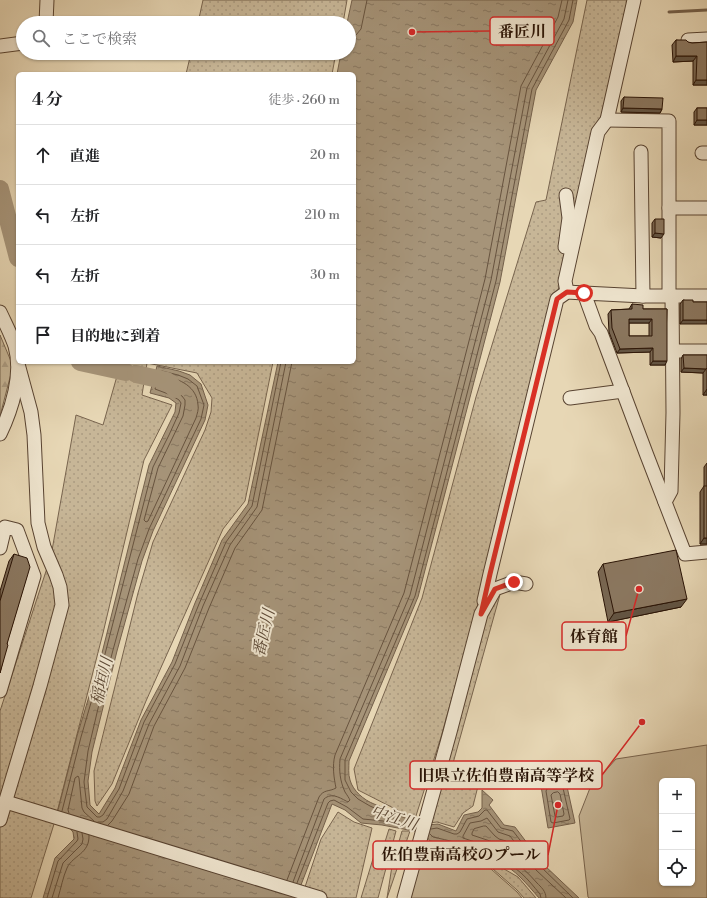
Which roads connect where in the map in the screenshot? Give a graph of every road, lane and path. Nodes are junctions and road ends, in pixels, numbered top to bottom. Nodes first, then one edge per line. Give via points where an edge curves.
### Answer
1 (47, 0) edge
2 (634, 0) edge
3 (46, 16) edge
4 (707, 39) edge
5 (688, 40) edge
6 (16, 44) edge
7 (0, 46) edge
8 (607, 120) junction
9 (640, 152) dead end
10 (566, 195) dead end
11 (669, 208) junction
12 (707, 208) edge
13 (584, 293) junction
14 (562, 296) junction
15 (643, 296) junction
16 (670, 296) junction
17 (707, 296) edge
18 (0, 312) edge
19 (672, 351) junction
20 (707, 351) edge
21 (16, 353) edge
22 (18, 364) joint
23 (623, 391) junction
24 (570, 398) dead end
25 (0, 434) edge
26 (665, 502) junction
27 (0, 548) edge
28 (707, 552) edge
29 (526, 584) dead end
30 (481, 614) junction
31 (0, 691) edge
32 (8, 803) junction
33 (0, 820) edge
34 (320, 898) edge
35 (404, 898) edge

1 - 3 street
2 - 8 street
4 - 5 street
6 - 7 street
8 - 11 street via 669,121
8 - 14 street via 598,132
9 - 15 street
10 - 14 street via 569,218
11 - 12 street
11 - 16 street
13 - 14 street
13 - 15 street
13 - 23 street
14 - 30 street
15 - 16 street
16 - 17 street
16 - 19 street
18 - 21 street
19 - 20 street
19 - 26 street via 671,491
22 - 25 street via 15,395
22 - 32 street via 31,412 34,435 38,523 44,547 60,587 62,605
23 - 24 street
23 - 26 street
26 - 28 street via 685,554
27 - 31 street via 5,527 17,530 34,576
29 - 30 street via 514,582 495,589
30 - 35 street
32 - 33 street
32 - 34 street

